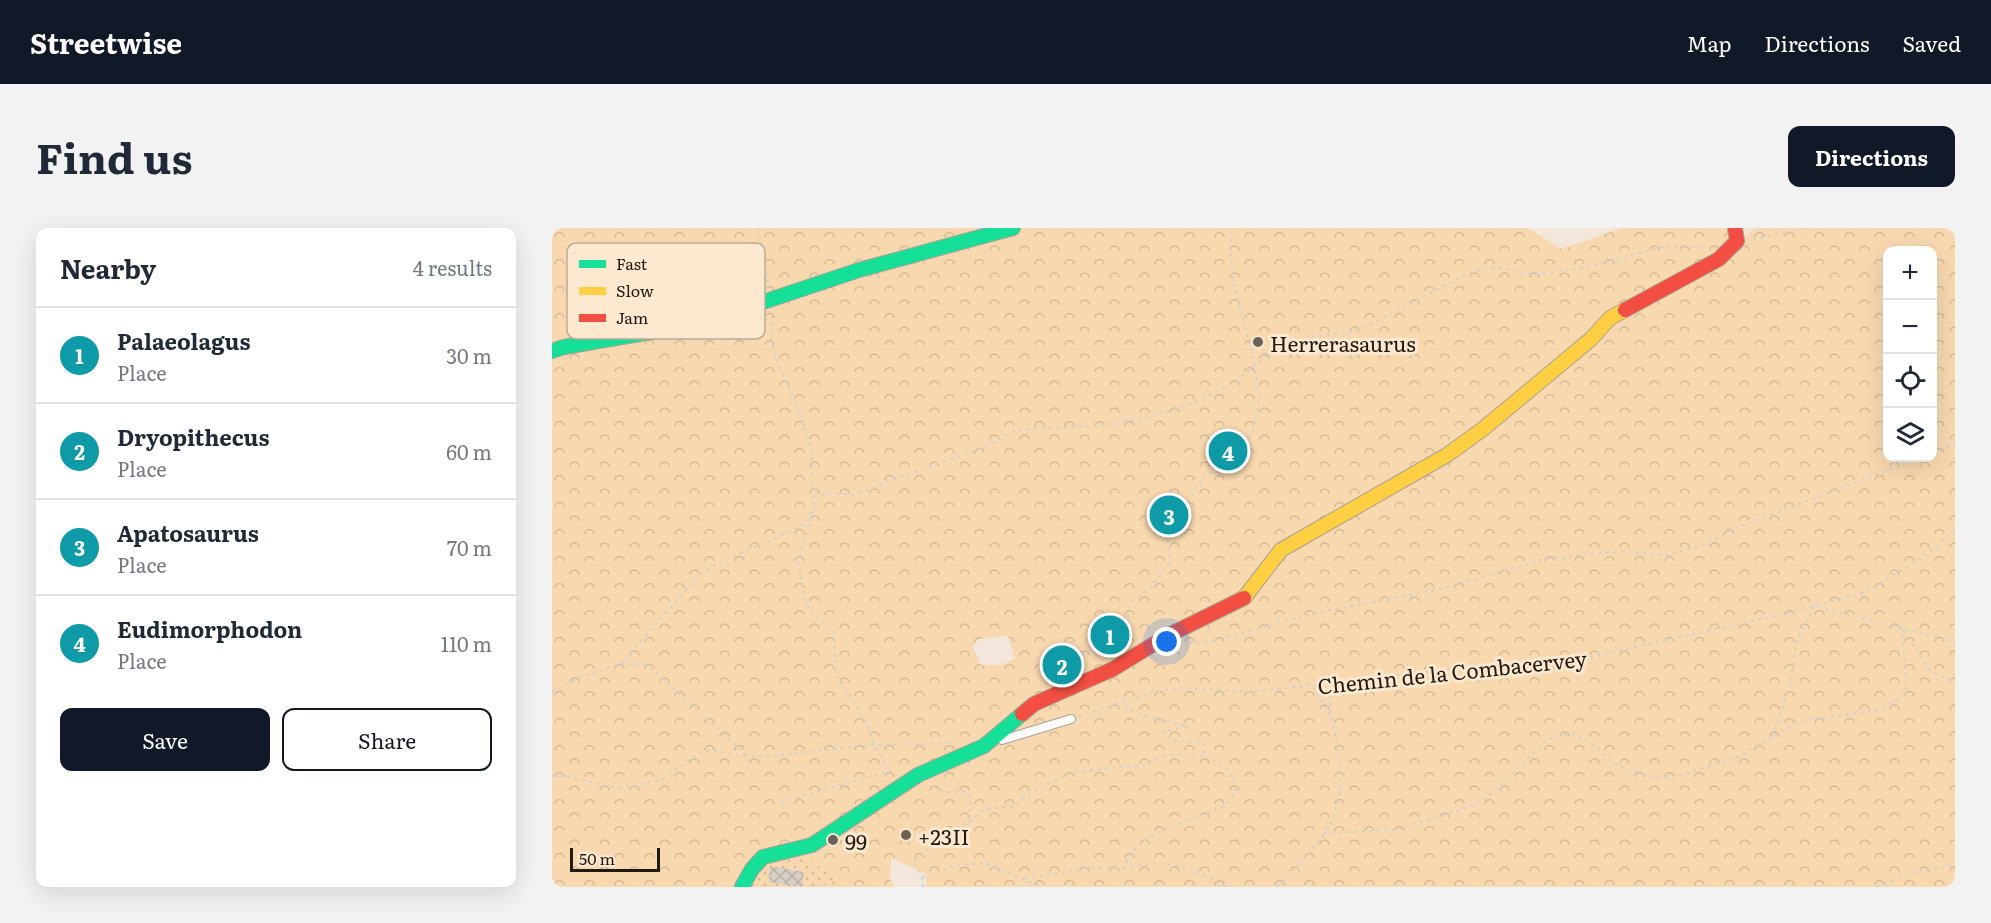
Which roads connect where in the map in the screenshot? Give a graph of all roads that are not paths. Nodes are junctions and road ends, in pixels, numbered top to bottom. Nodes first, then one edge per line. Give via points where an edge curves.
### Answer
1 (1013, 228) edge
2 (1736, 235) edge
3 (765, 301) edge
4 (610, 339) edge
5 (552, 351) edge
6 (1071, 719) road end
7 (984, 746) junction
8 (742, 887) edge

1 - 3 street via 859,270
2 - 7 street via 1719,259 1610,318 1591,339 1447,454 1281,550 1243,599 1167,636 1113,669 1034,704
4 - 5 street
6 - 7 lane
7 - 8 street via 918,775 812,845 763,857

